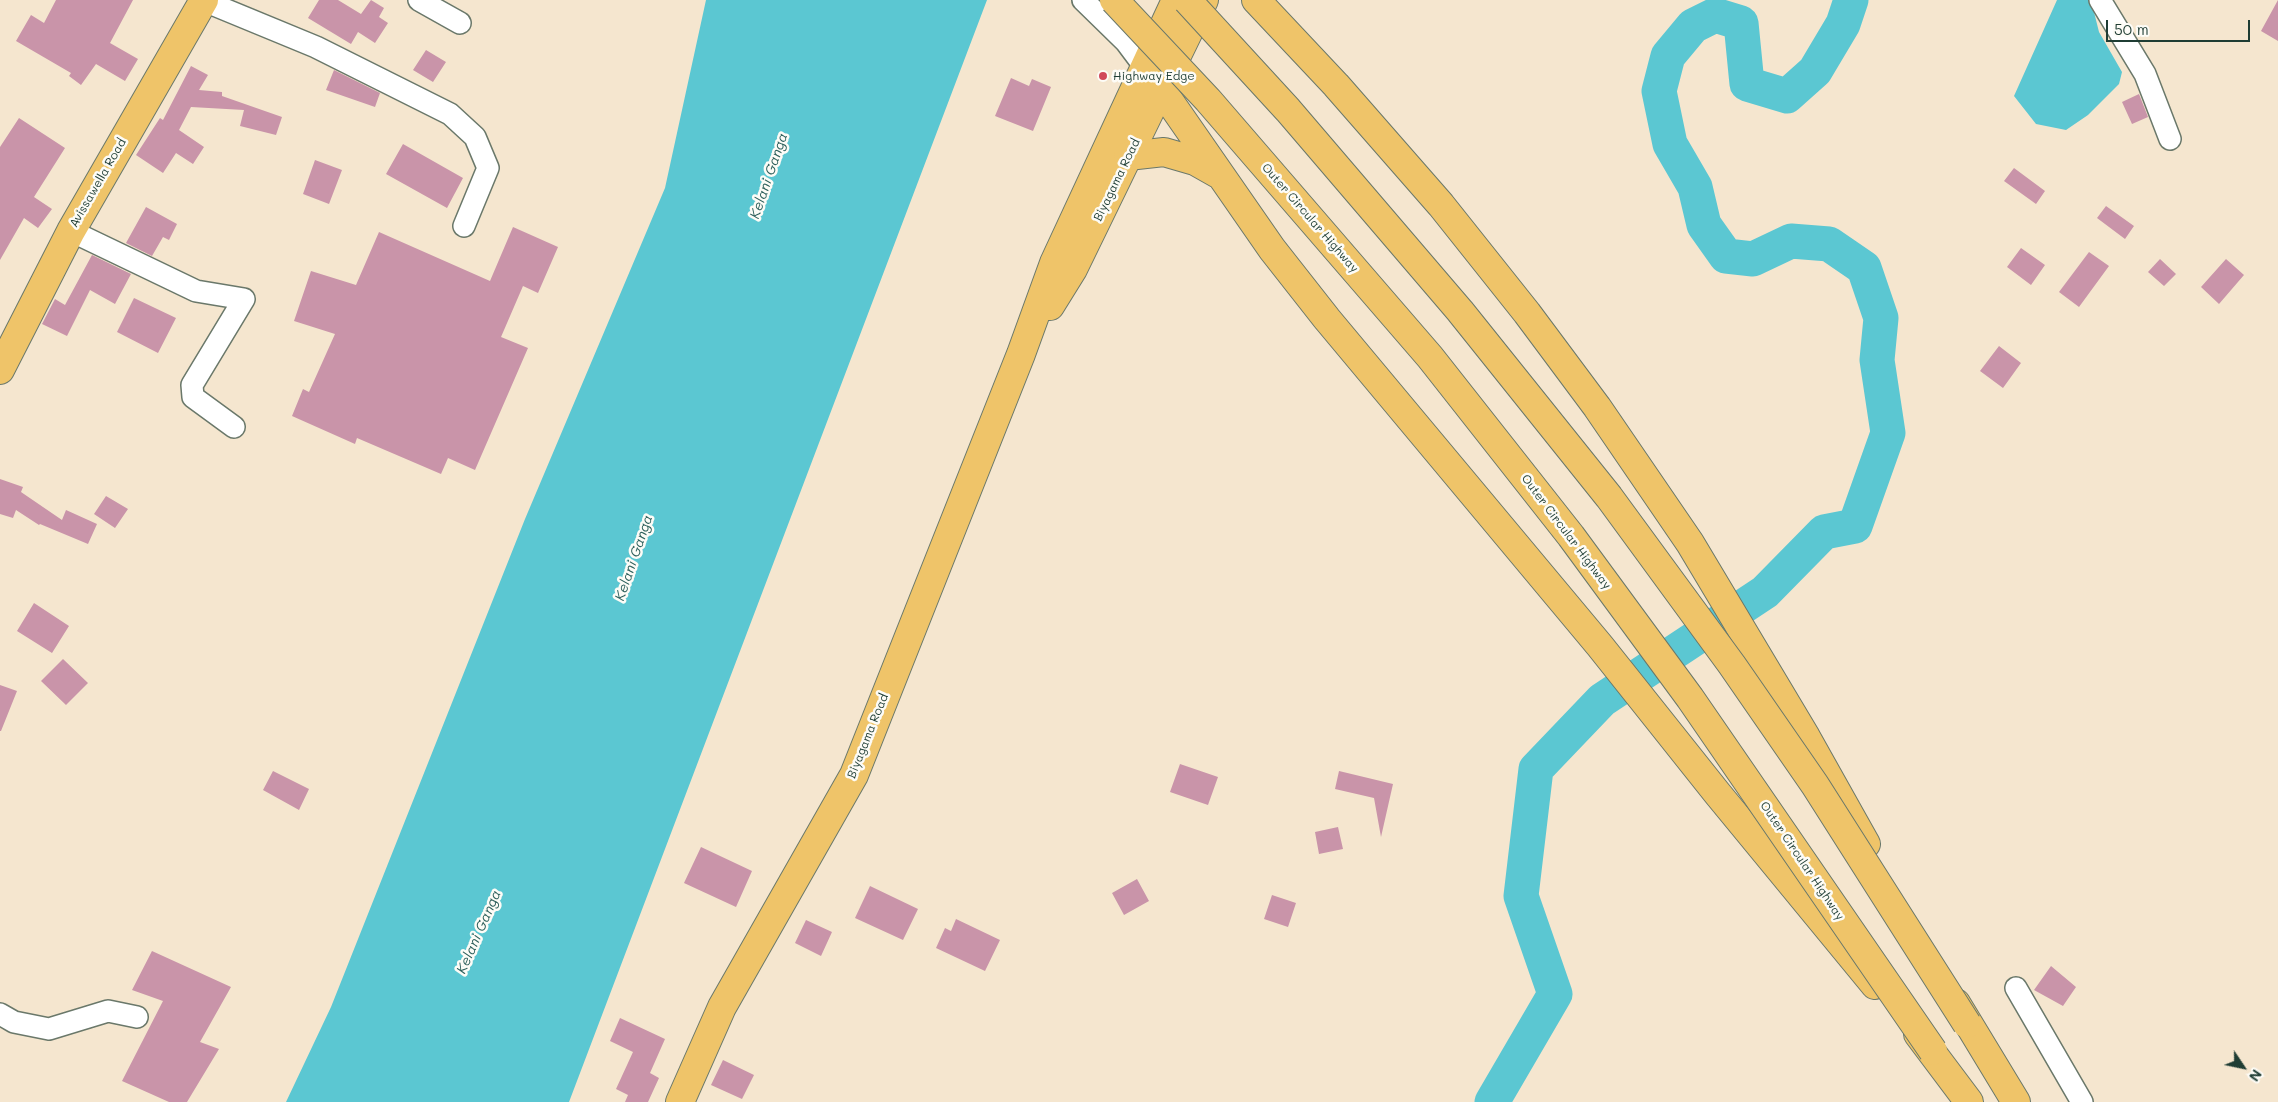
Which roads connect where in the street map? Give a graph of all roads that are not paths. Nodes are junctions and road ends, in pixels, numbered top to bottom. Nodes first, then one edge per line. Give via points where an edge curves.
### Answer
1 (203, 0) edge
2 (419, 0) edge
3 (1083, 0) edge
4 (1114, 0) edge
5 (1176, 0) edge
6 (1187, 0) edge
7 (1204, 0) edge
8 (1256, 0) edge
9 (2100, 0) edge
10 (460, 22) dead end
11 (1145, 67) junction
12 (1161, 89) junction
13 (2170, 139) dead end
14 (1128, 156) junction
15 (1218, 174) junction
16 (464, 226) dead end
17 (71, 231) junction
18 (1021, 354) junction
19 (0, 370) edge
20 (234, 427) dead end
21 (2016, 988) dead end
22 (0, 1014) edge
23 (137, 1017) dead end
24 (1967, 1024) junction
25 (1933, 1051) junction
26 (680, 1102) edge
27 (1968, 1102) edge
28 (2016, 1102) edge
29 (2082, 1102) edge

1 - 16 street via 316,47 450,114 475,137 488,168
1 - 17 main road, Avissawella Road
2 - 10 street
3 - 11 street via 1126,42
4 - 25 main road, Outer Circular Highway, bridge via 1208,100 1417,342 1571,536 1690,698
5 - 11 main road, Biyagama Road
6 - 24 main road, bridge via 1288,110 1460,311 1608,497 1732,665 1809,777
7 - 12 main road, Biyagama Road
8 - 24 main road, bridge via 1441,205 1597,407 1690,543 1806,738
9 - 13 street via 2144,74
11 - 12 street
11 - 18 main road, Biyagama Road via 1054,263
12 - 14 main road, Biyagama Road
12 - 15 main road
14 - 15 main road via 1164,152 1195,161
14 - 18 main road, Biyagama Road via 1073,269
15 - 25 main road, bridge via 1327,319 1600,646 1809,906
17 - 19 main road, Avissawella Road
17 - 20 street via 196,291 244,300 192,385 193,397
18 - 26 main road, Biyagama Road via 854,774 722,1007
21 - 29 street
22 - 23 street via 14,1022 49,1029 108,1011
24 - 28 main road
25 - 27 main road, Outer Circular Highway

